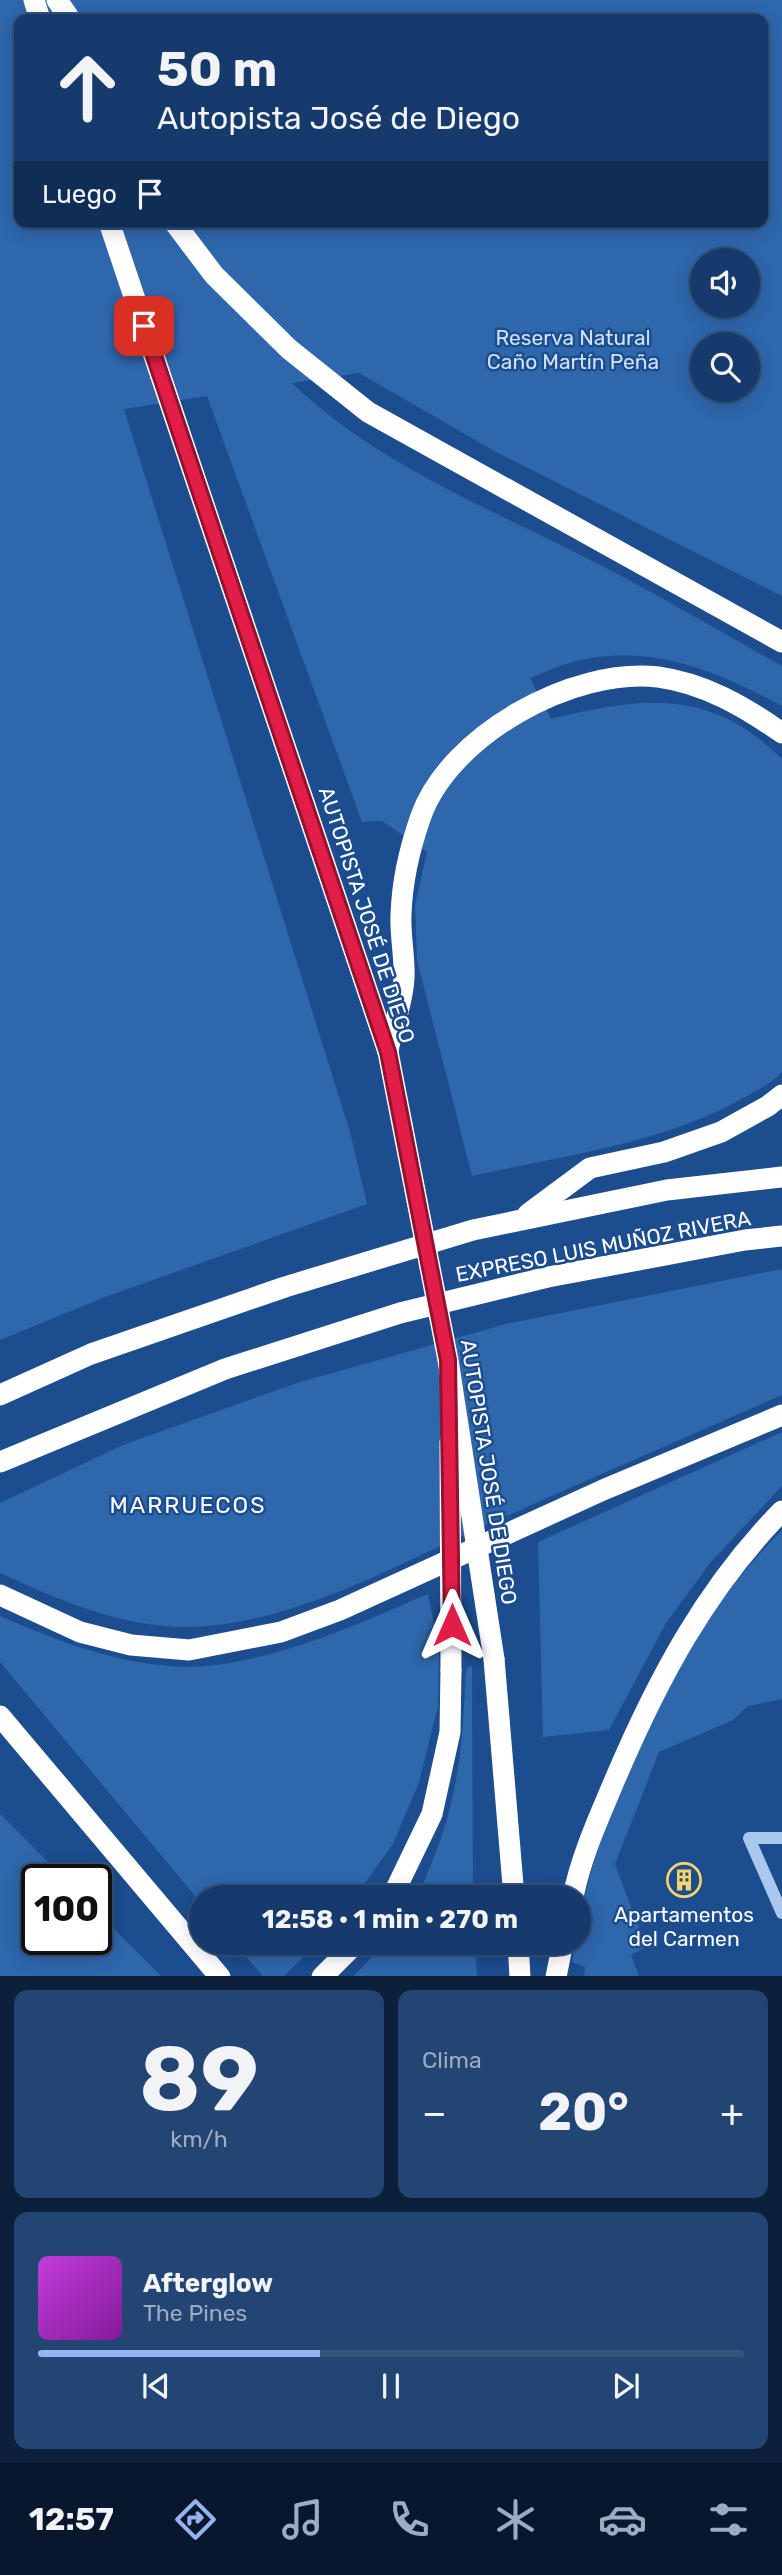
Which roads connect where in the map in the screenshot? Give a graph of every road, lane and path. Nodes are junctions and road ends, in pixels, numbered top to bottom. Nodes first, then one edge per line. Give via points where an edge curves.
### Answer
1 (111, 228) edge
2 (179, 228) edge
3 (782, 642) edge
4 (782, 733) edge
5 (388, 1052) junction
6 (782, 1095) edge
7 (782, 1177) edge
8 (523, 1217) junction
9 (782, 1236) edge
10 (448, 1360) junction
11 (0, 1395) edge
12 (782, 1415) edge
13 (0, 1462) edge
14 (782, 1511) edge
15 (0, 1595) edge
16 (0, 1716) edge
17 (782, 1838) edge
18 (399, 1885) edge
19 (513, 1885) edge
20 (577, 1885) edge
21 (782, 1913) edge
22 (344, 1955) edge
23 (518, 1955) edge
24 (560, 1955) edge
25 (220, 1976) edge
26 (322, 1976) edge
27 (520, 1976) edge
28 (556, 1976) edge

1 - 5 highway, AUTOPISTA JOSÉ DE DIEGO
2 - 3 highway via 214,275 289,349 368,412
4 - 5 highway via 724,696 657,677 622,677 587,684 525,708 475,743 434,788 421,817 404,888 404,979
5 - 10 highway, AUTOPISTA JOSÉ DE DIEGO, bridge
6 - 8 highway via 721,1132 664,1152 590,1168
7 - 8 highway, EXPRESO LUIS MUÑOZ RIVERA via 667,1190
8 - 11 highway, EXPRESO LUIS MUÑOZ RIVERA via 285,1287 91,1354
9 - 13 highway, EXPRESO LUIS MUÑOZ RIVERA via 548,1277 400,1313 225,1369
10 - 18 highway, bridge via 450,1732 432,1814
10 - 19 highway, AUTOPISTA JOSÉ DE DIEGO, bridge via 494,1659
12 - 15 highway via 281,1632 189,1650 131,1645 80,1632
14 - 20 highway via 732,1567 690,1626 639,1724 603,1807
16 - 25 highway
17 - 21 street via 750,1838
22 - 26 highway
23 - 27 highway
24 - 28 highway

